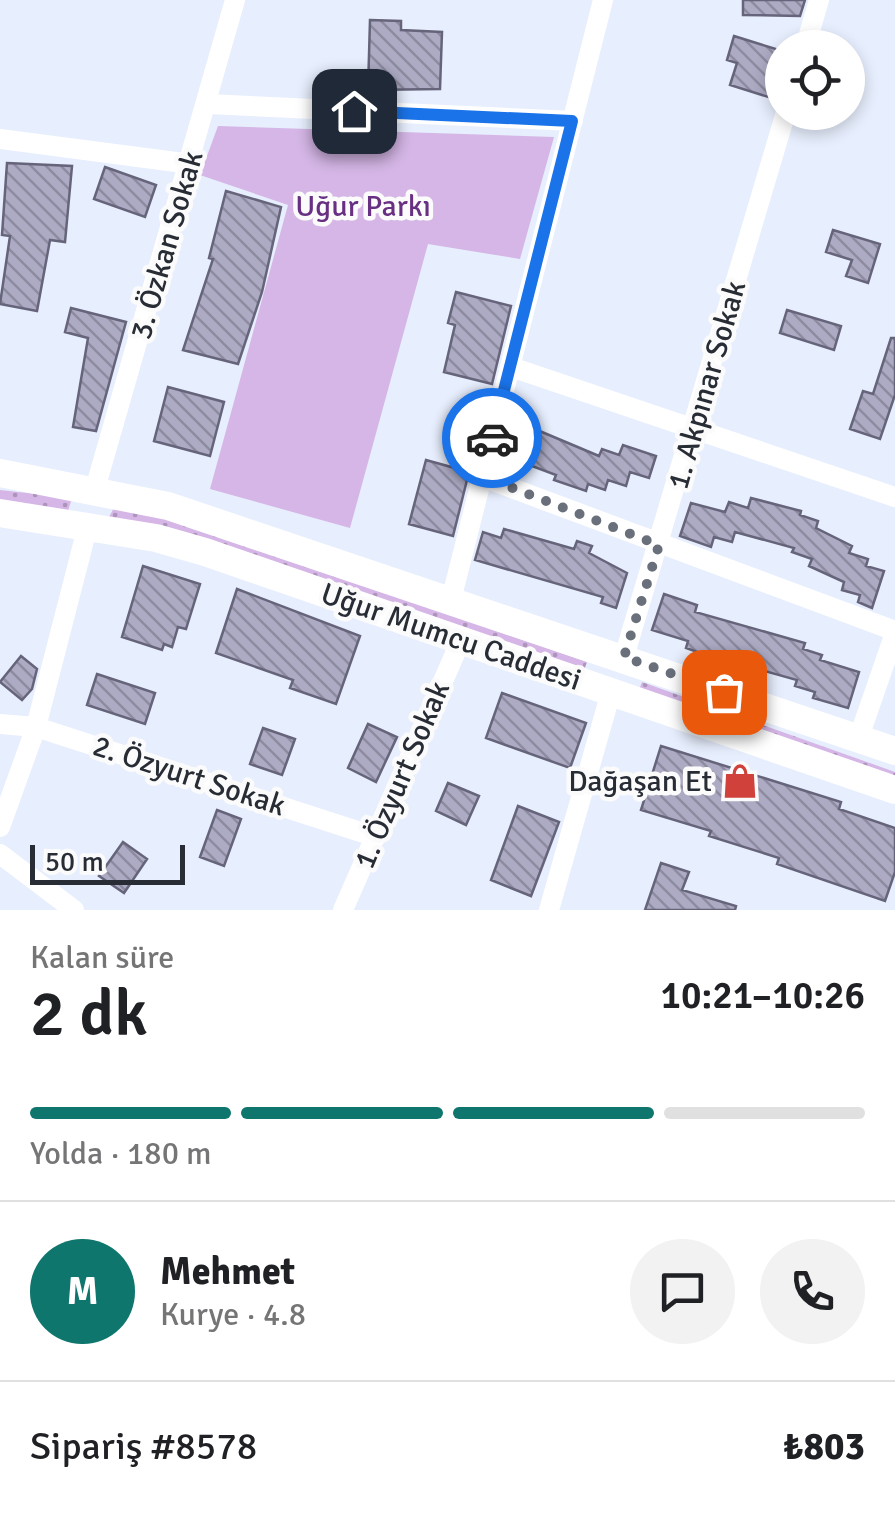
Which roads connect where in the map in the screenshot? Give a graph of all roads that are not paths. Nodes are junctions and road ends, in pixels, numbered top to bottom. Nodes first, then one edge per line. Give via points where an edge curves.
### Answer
1 (236, 0) edge
2 (604, 0) edge
3 (819, 0) edge
4 (810, 30) edge
5 (208, 104) junction
6 (572, 121) junction
7 (781, 130) edge
8 (0, 138) edge
9 (192, 164) junction
10 (510, 366) junction
11 (695, 429) junction
12 (0, 472) edge
13 (482, 476) junction
14 (95, 489) junction
15 (895, 497) edge
16 (0, 513) edge
17 (88, 526) junction
18 (659, 545) junction
19 (451, 600) junction
20 (895, 632) edge
21 (461, 640) junction
22 (624, 657) junction
23 (611, 692) junction
24 (0, 724) edge
25 (36, 728) junction
26 (859, 737) junction
27 (895, 752) edge
28 (895, 790) edge
29 (0, 827) edge
30 (376, 837) junction
31 (0, 854) edge
32 (74, 910) edge
33 (343, 910) edge
34 (549, 910) edge

1 - 5 street, 3. Özkan Sokak
2 - 6 street
3 - 4 street
5 - 6 street
5 - 9 street, 3. Özkan Sokak
6 - 10 street
7 - 11 street, 1. Akpınar Sokak
8 - 9 street
9 - 14 street, 3. Özkan Sokak
10 - 11 street
10 - 13 street
11 - 15 street
11 - 18 street, 1. Akpınar Sokak
12 - 14 street, Uğur Mumcu Caddesi
13 - 18 street
13 - 19 street
14 - 17 street
14 - 19 street, Uğur Mumcu Caddesi via 168,506
16 - 17 street, Uğur Mumcu Caddesi
17 - 21 street, Uğur Mumcu Caddesi via 205,552
17 - 25 street
18 - 20 street
18 - 22 street, 1. Akpınar Sokak
19 - 22 street, Uğur Mumcu Caddesi
20 - 26 street
21 - 23 street, Uğur Mumcu Caddesi
21 - 30 street, 1. Özyurt Sokak
22 - 23 street
22 - 26 street, Uğur Mumcu Caddesi
23 - 28 street, Uğur Mumcu Caddesi
23 - 34 street
24 - 25 street, 2. Özyurt Sokak
25 - 29 street
25 - 30 street, 2. Özyurt Sokak
26 - 27 street, Uğur Mumcu Caddesi
30 - 33 street, 1. Özyurt Sokak
31 - 32 street

